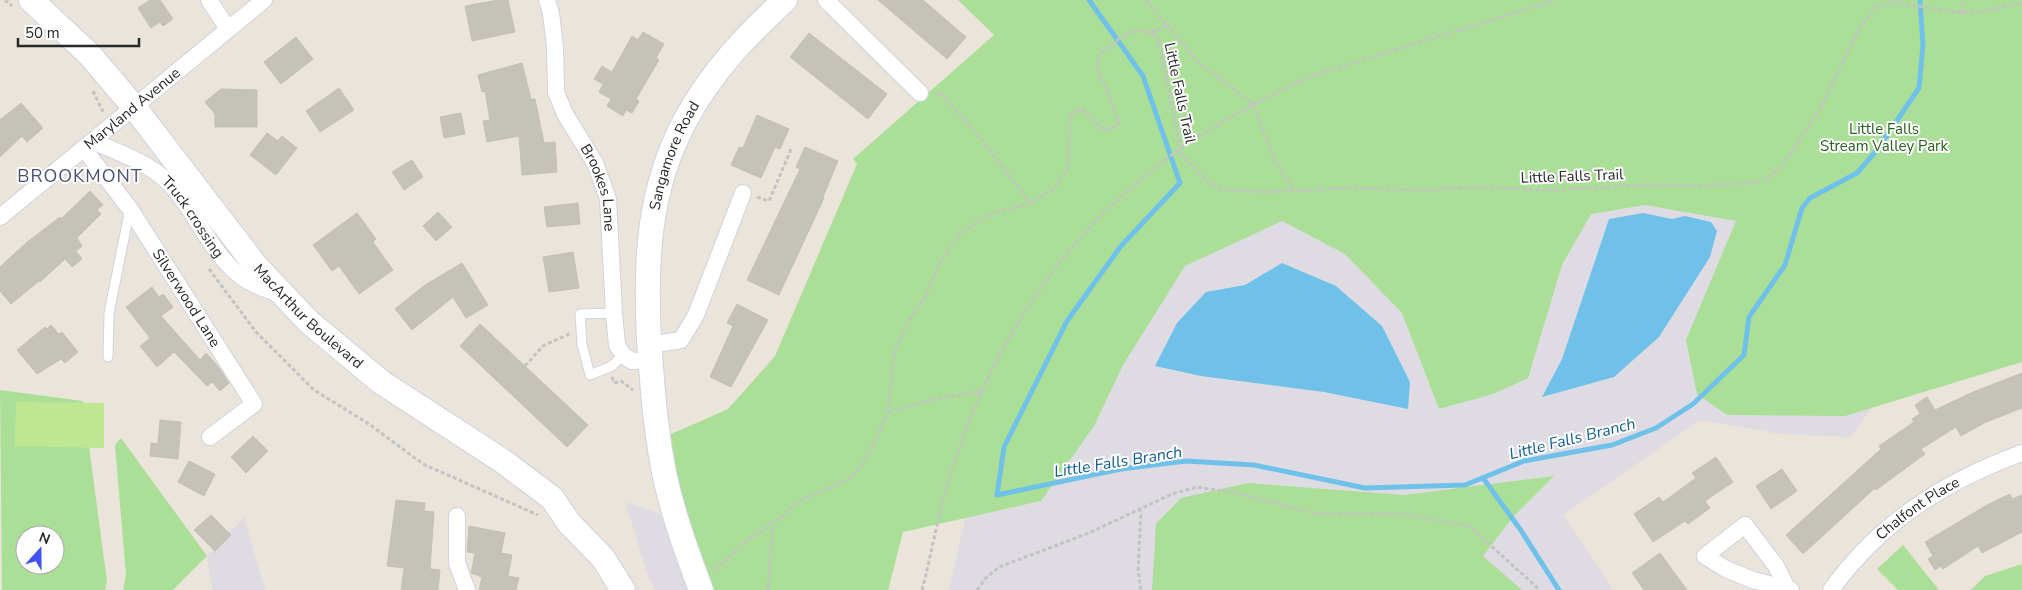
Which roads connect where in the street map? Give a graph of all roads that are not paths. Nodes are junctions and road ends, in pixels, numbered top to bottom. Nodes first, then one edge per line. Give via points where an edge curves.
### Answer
1 (31, 0) edge
2 (209, 0) edge
3 (264, 0) edge
4 (547, 0) edge
5 (785, 0) edge
6 (826, 0) edge
7 (228, 29) junction
8 (920, 93) road end
9 (134, 107) junction
10 (89, 145) junction
11 (743, 193) road end
12 (130, 209) junction
13 (0, 217) edge
14 (286, 298) junction
15 (614, 313) junction
16 (650, 352) junction
17 (623, 355) junction
18 (108, 357) dead end
19 (210, 438) dead end
20 (2022, 452) edge
21 (457, 516) dead end
22 (705, 582) edge
23 (1789, 589) edge
24 (467, 590) edge
25 (623, 590) edge
26 (1831, 590) edge

1 - 9 main road, MacArthur Boulevard via 90,55
2 - 7 street
3 - 7 street, Maryland Avenue
4 - 15 street, Brookes Lane via 556,47 556,92 565,114 595,163 608,199
5 - 16 main road, Sangamore Road via 742,40 715,74 674,144 657,194 648,247 646,275
6 - 8 street
7 - 9 street, Maryland Avenue
9 - 10 street, Maryland Avenue
9 - 14 main road, MacArthur Boulevard via 256,266
10 - 12 street, Silverwood Lane
10 - 13 street, Maryland Avenue
10 - 14 street, Truck crossing via 147,167 163,177 175,189 216,251 243,278
11 - 16 street via 696,315 681,340
12 - 18 lane via 109,313
12 - 19 street, Silverwood Lane via 254,404
14 - 25 main road, MacArthur Boulevard via 309,322 381,382 504,462 552,498 569,523 603,558
15 - 17 street, Brookes Lane via 618,345
15 - 17 lane via 580,314 585,360 590,375 608,368
16 - 17 street via 632,360
16 - 22 main road, Sangamore Road via 664,468 681,534
20 - 26 street, Chalfont Place via 1984,468 1906,512 1863,553
21 - 24 street via 457,563
23 - 23 street via 1753,580 1705,556 1745,525

